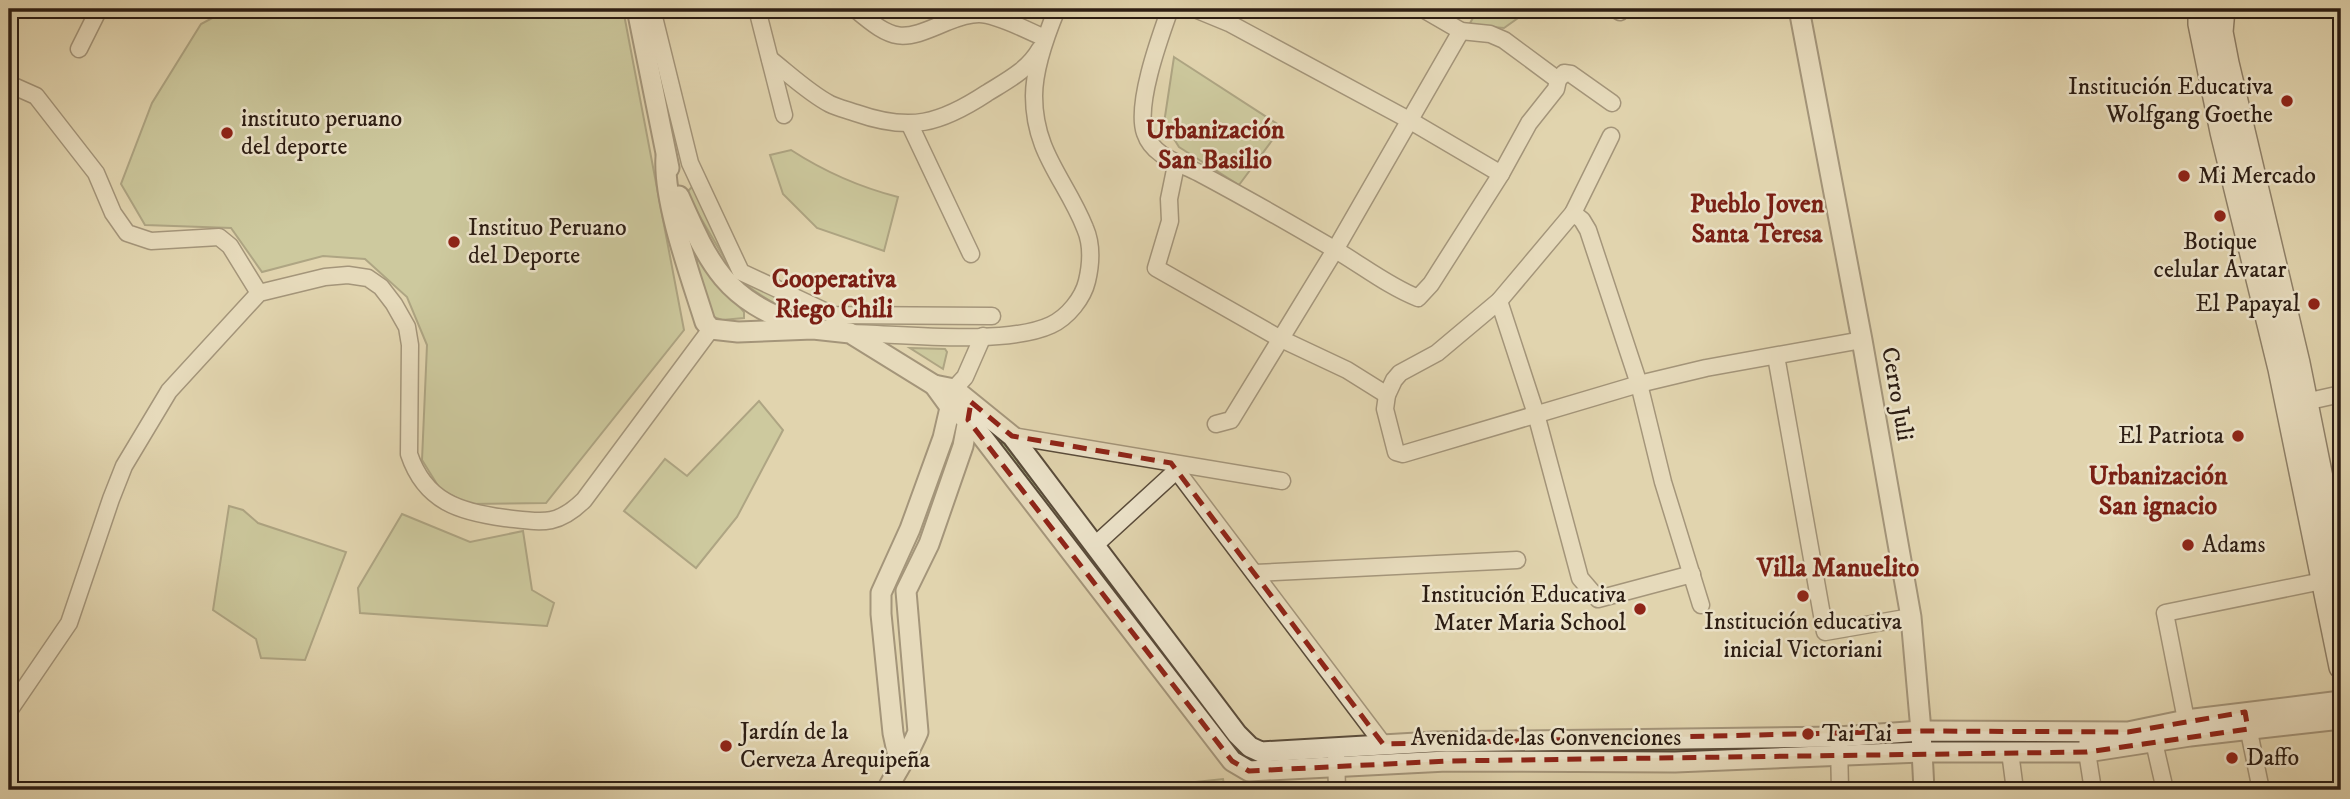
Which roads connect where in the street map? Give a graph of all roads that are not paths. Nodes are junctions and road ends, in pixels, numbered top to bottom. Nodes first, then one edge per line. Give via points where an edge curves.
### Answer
1 (99, 9) edge
2 (637, 9) edge
3 (652, 9) edge
4 (757, 9) edge
5 (855, 9) edge
6 (1057, 9) edge
7 (1170, 9) edge
8 (1195, 9) edge
9 (1423, 9) edge
10 (1798, 9) edge
11 (2200, 9) edge
12 (2223, 9) edge
13 (1233, 16) edge
14 (1461, 31) junction
15 (1045, 38) junction
16 (79, 49) dead end
17 (770, 59) junction
18 (1559, 80) junction
19 (9, 84) edge
20 (1612, 103) dead end
21 (784, 115) dead end
22 (1409, 120) junction
23 (910, 125) junction
24 (1611, 136) dead end
25 (666, 158) junction
26 (1176, 164) junction
27 (1502, 174) junction
28 (1573, 213) junction
29 (1335, 250) junction
30 (971, 254) dead end
31 (259, 293) junction
32 (1499, 300) junction
33 (992, 316) dead end
34 (711, 329) junction
35 (813, 330) junction
36 (850, 333) junction
37 (983, 336) junction
38 (1279, 338) junction
39 (1862, 340) junction
40 (1776, 356) junction
41 (1639, 384) junction
42 (951, 390) junction
43 (2341, 394) edge
44 (1387, 395) junction
45 (2305, 402) junction
46 (970, 411) junction
47 (1536, 414) junction
48 (1216, 424) dead end
49 (1012, 436) junction
50 (1174, 467) junction
51 (1282, 481) dead end
52 (1094, 546) junction
53 (1517, 560) dead end
54 (1255, 573) junction
55 (1692, 574) junction
56 (2335, 578) edge
57 (1700, 606) dead end
58 (1911, 618) junction
59 (2341, 667) edge
60 (2341, 701) edge
61 (9, 711) edge
62 (2341, 719) edge
63 (2246, 721) junction
64 (2188, 728) junction
65 (1921, 731) junction
66 (2088, 732) junction
67 (1563, 741) junction
68 (2154, 743) junction
69 (1383, 744) junction
70 (1839, 747) junction
71 (1922, 752) junction
72 (2010, 752) junction
73 (2087, 752) junction
74 (1336, 757) junction
75 (1565, 762) junction
76 (900, 765) junction
77 (887, 790) edge
78 (1337, 790) edge
79 (1840, 790) edge
80 (1924, 790) edge
81 (2015, 790) edge
82 (2094, 790) edge
83 (2165, 790) edge
84 (2262, 790) edge

1 - 16 street
2 - 25 street
3 - 33 street via 690,163 741,272 833,315
4 - 17 street
5 - 15 street via 879,29 898,36 912,36 971,14 983,14
6 - 15 street
7 - 26 street via 1151,63 1143,114 1144,132 1152,146
8 - 13 street
9 - 14 street
10 - 39 street, Cerro Juli
11 - 56 main road via 2222,132
12 - 45 main road via 2221,32 2227,63
13 - 22 street
14 - 18 street via 1504,40
14 - 22 street
15 - 23 street via 1021,72 953,114
15 - 37 street via 1033,94 1039,139 1086,230 1089,271 1076,303 1054,324 1034,332
17 - 21 street
17 - 23 street via 831,105 875,120
18 - 20 street via 1566,72 1571,74
18 - 27 street via 1514,147
19 - 31 street via 36,96 96,173 113,214 127,233 151,241 219,237 230,246
22 - 27 street
22 - 29 street
23 - 30 street
24 - 28 street
25 - 34 street via 678,232
25 - 35 street via 696,235 726,281 745,300
26 - 29 street
26 - 38 street via 1170,221 1156,268
27 - 29 street via 1418,298
28 - 32 street
28 - 41 street via 1588,230
29 - 38 street
31 - 34 street via 348,275 368,278 381,287 407,327 409,454 430,490 472,514 546,522 571,513 584,500
31 - 61 street via 158,408 124,466 69,623
32 - 44 street via 1437,353 1400,373
32 - 47 street
34 - 35 street
35 - 36 street
36 - 37 street
36 - 42 street, Avenida de las Convenciones
37 - 42 street
38 - 44 street
38 - 48 street via 1231,420
39 - 40 street
39 - 58 street, Cerro Juli
40 - 41 street
40 - 58 street via 1825,632
41 - 47 street
41 - 55 street
42 - 46 street, Avenida de las Convenciones
42 - 76 street via 943,438 911,529 881,593
43 - 45 street
44 - 47 street via 1385,409 1396,452 1404,454
45 - 56 main road
46 - 49 street, Avenida de las Convenciones
46 - 74 street, Avenida de las Convenciones via 1232,761 1258,772
46 - 76 street via 963,446 929,544 906,591 918,732
47 - 55 street via 1580,578 1598,599
49 - 50 street
49 - 52 street, Avenida de las Convenciones
50 - 51 street
50 - 52 street
50 - 54 street
52 - 74 street, Avenida de las Convenciones via 1243,742 1261,752
53 - 54 street
54 - 69 street
55 - 57 street
56 - 59 main road
56 - 64 street via 2165,613
58 - 65 street, Cerro Juli
60 - 63 street, Avenida de las Convenciones
62 - 63 street, Avenida de las Convenciones
63 - 64 street, Avenida de las Convenciones
63 - 84 street
64 - 66 street, Avenida de las Convenciones
64 - 68 street, Avenida de las Convenciones
65 - 66 street, Avenida de las Convenciones
65 - 70 street, Avenida de las Convenciones
65 - 71 street, Cerro Juli
66 - 73 street
67 - 69 street, Avenida de las Convenciones
67 - 70 street, Avenida de las Convenciones
67 - 75 street
68 - 73 street, Avenida de las Convenciones
68 - 83 street
69 - 74 street, Avenida de las Convenciones
70 - 71 street, Avenida de las Convenciones
70 - 75 street, Avenida de las Convenciones via 1675,762
70 - 79 street
71 - 72 street, Avenida de las Convenciones
71 - 80 street, Cerro Juli
72 - 73 street, Avenida de las Convenciones
72 - 81 street
73 - 82 street
74 - 75 street, Avenida de las Convenciones
74 - 78 street
76 - 77 street

